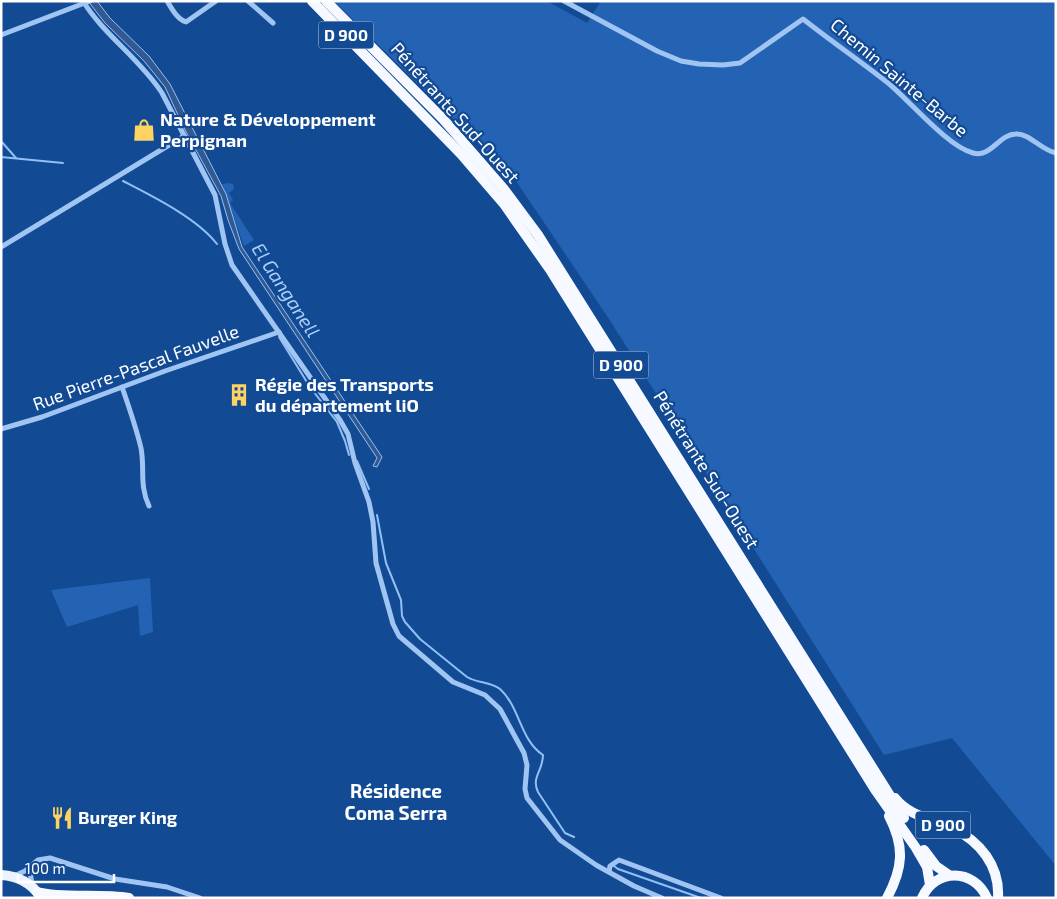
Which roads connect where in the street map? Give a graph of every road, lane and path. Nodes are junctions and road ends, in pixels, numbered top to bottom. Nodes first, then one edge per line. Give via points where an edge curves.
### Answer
1 (167, 1) edge
2 (216, 1) edge
3 (248, 1) edge
4 (312, 1) edge
5 (326, 1) edge
6 (564, 1) edge
7 (86, 2) edge
8 (273, 23) dead end
9 (1, 35) edge
10 (184, 136) junction
11 (1056, 153) edge
12 (1, 247) edge
13 (279, 332) junction
14 (122, 387) junction
15 (1, 429) edge
16 (149, 506) dead end
17 (869, 763) junction
18 (876, 791) junction
19 (34, 863) junction
20 (609, 872) junction
21 (1, 874) edge
22 (949, 875) junction
23 (14, 876) junction
24 (930, 885) junction
25 (37, 892) edge
26 (129, 898) edge
27 (200, 898) edge
28 (662, 898) edge
29 (721, 898) edge
30 (887, 898) edge
31 (922, 898) edge
32 (987, 898) edge
33 (998, 898) edge

1 - 2 street via 186,22
3 - 8 street
4 - 18 highway, Pénétrante Sud-Ouest / D 900 via 486,182 552,271
5 - 17 highway, Pénétrante Sud-Ouest / D 900 via 443,119 503,188 538,235
6 - 11 street, Chemin Sainte-Barbe via 657,51 699,64 740,63 803,19 890,85 938,130 966,151 982,154 1007,135 1023,134 1047,151
7 - 9 street
7 - 10 street via 152,78
10 - 12 street
10 - 13 street via 215,195 232,265
13 - 14 street, Rue Pierre-Pascal Fauvelle
13 - 20 street via 348,434 369,502 376,563 399,636 454,682 485,695 500,709 527,765 524,789 527,798 560,840
14 - 15 street, Rue Pierre-Pascal Fauvelle
14 - 16 street via 141,450 143,494
17 - 22 highway, Pénétrante Sud-Ouest / D 900 via 928,855
17 - 33 highway, Pénétrante Sud-Ouest / D 900 via 898,801 912,813 958,831 979,846 996,877
18 - 24 highway via 927,867
18 - 30 highway via 898,836 901,855 900,871
19 - 23 street
19 - 25 street via 30,872
19 - 27 street via 50,858 115,879 167,887
20 - 28 street
20 - 29 street via 610,866 619,860
21 - 23 main road
22 - 24 highway
22 - 32 highway via 971,879
23 - 25 main road
24 - 31 highway
25 - 26 highway

